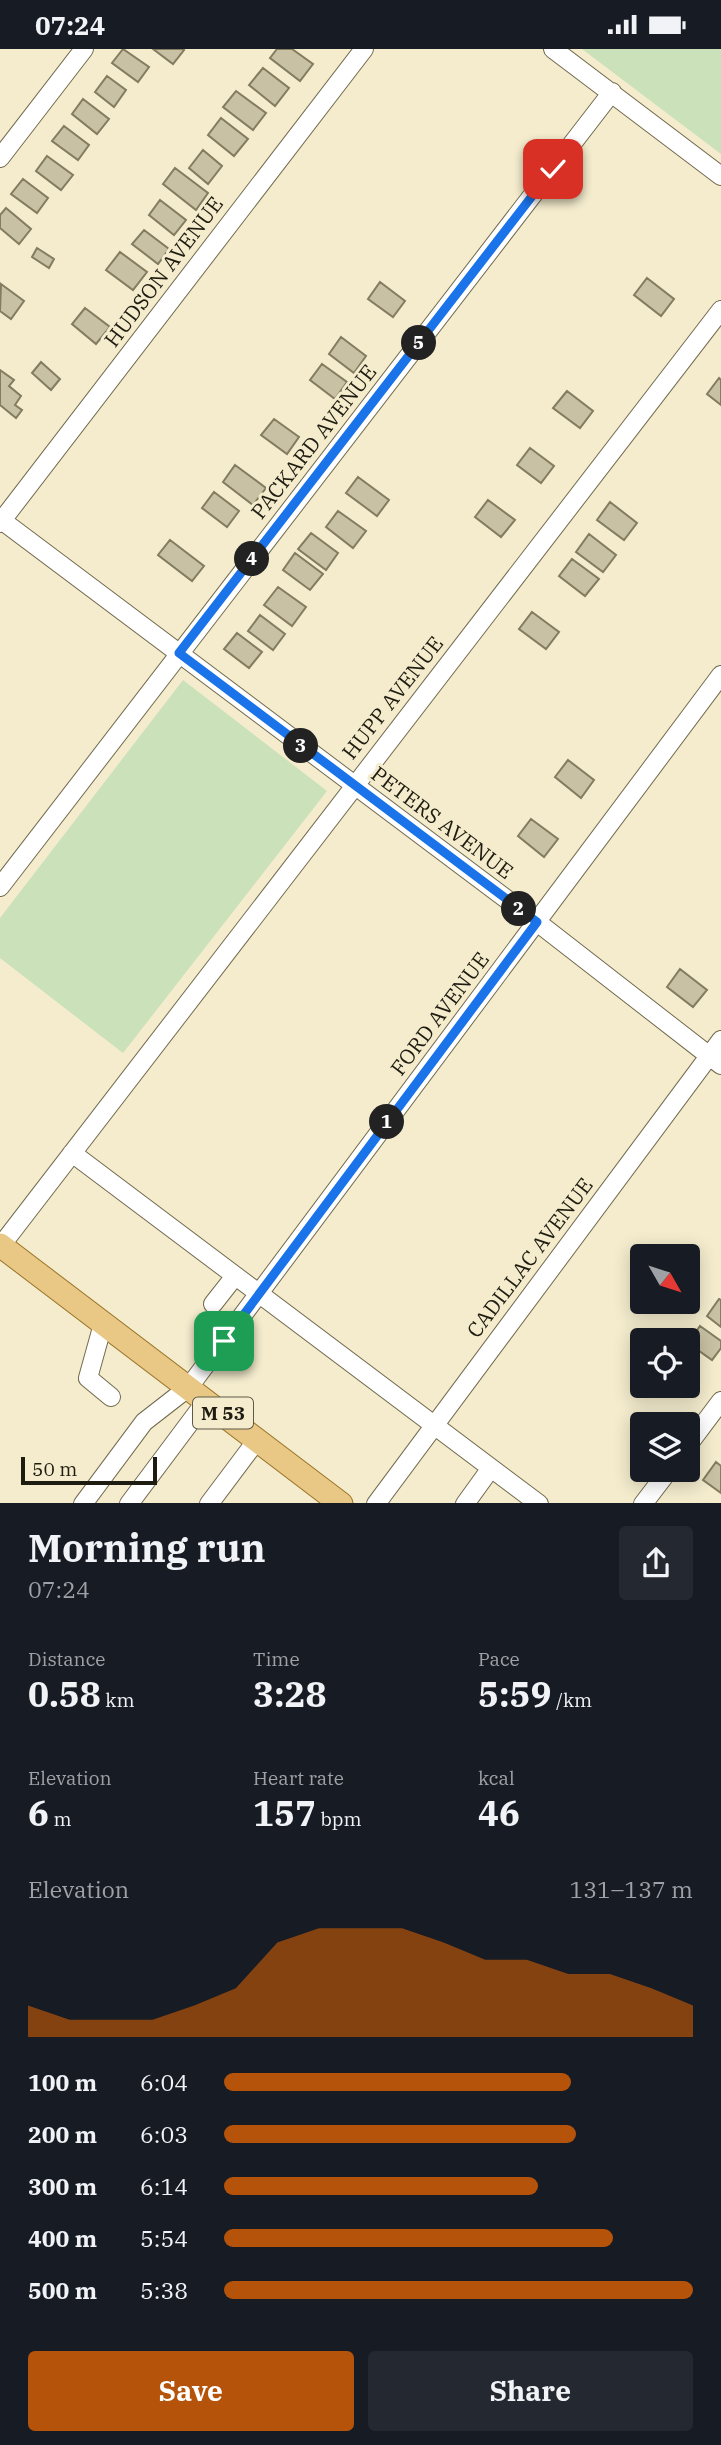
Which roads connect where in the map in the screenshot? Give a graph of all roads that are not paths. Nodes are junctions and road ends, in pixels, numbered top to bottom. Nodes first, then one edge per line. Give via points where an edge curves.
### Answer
1 (84, 49) edge
2 (364, 49) edge
3 (553, 49) edge
4 (612, 92) junction
5 (0, 158) edge
6 (721, 176) edge
7 (721, 310) edge
8 (1, 521) edge
9 (179, 653) junction
10 (721, 675) edge
11 (354, 786) junction
12 (0, 887) edge
13 (537, 922) junction
14 (721, 1040) edge
15 (715, 1060) edge
16 (72, 1153) junction
17 (0, 1246) edge
18 (235, 1276) junction
19 (259, 1294) junction
20 (214, 1304) dead end
21 (103, 1324) junction
22 (197, 1394) junction
23 (111, 1397) dead end
24 (721, 1401) edge
25 (433, 1426) junction
26 (700, 1429) edge
27 (257, 1440) junction
28 (491, 1468) junction
29 (659, 1482) edge
30 (133, 1502) edge
31 (83, 1503) edge
32 (209, 1503) edge
33 (341, 1503) edge
34 (376, 1503) edge
35 (465, 1503) edge
36 (539, 1503) edge
37 (643, 1503) edge

1 - 5 street
2 - 8 street, HUDSON AVENUE
3 - 4 street
4 - 6 street
4 - 9 street, PACKARD AVENUE
7 - 11 street, HUPP AVENUE
8 - 9 street, PETERS AVENUE
9 - 11 street, PETERS AVENUE
9 - 12 street, PACKARD AVENUE
10 - 13 street, FORD AVENUE
11 - 13 street, PETERS AVENUE
11 - 16 street, HUPP AVENUE
13 - 15 street, PETERS AVENUE
13 - 19 street, FORD AVENUE
14 - 15 street, CADILLAC AVENUE
15 - 25 street, CADILLAC AVENUE
16 - 17 street, HUPP AVENUE
16 - 18 street
17 - 21 main road, M 53
18 - 19 street
18 - 20 street
19 - 22 street, FORD AVENUE
19 - 25 street
21 - 22 main road, M 53
21 - 23 street via 88,1378
22 - 27 main road, M 53
22 - 30 street
22 - 31 street, FORD AVENUE via 144,1422
24 - 26 street
25 - 28 street
25 - 34 street, CADILLAC AVENUE
27 - 32 street
27 - 33 main road, M 53
28 - 35 street
28 - 36 street
29 - 37 street

